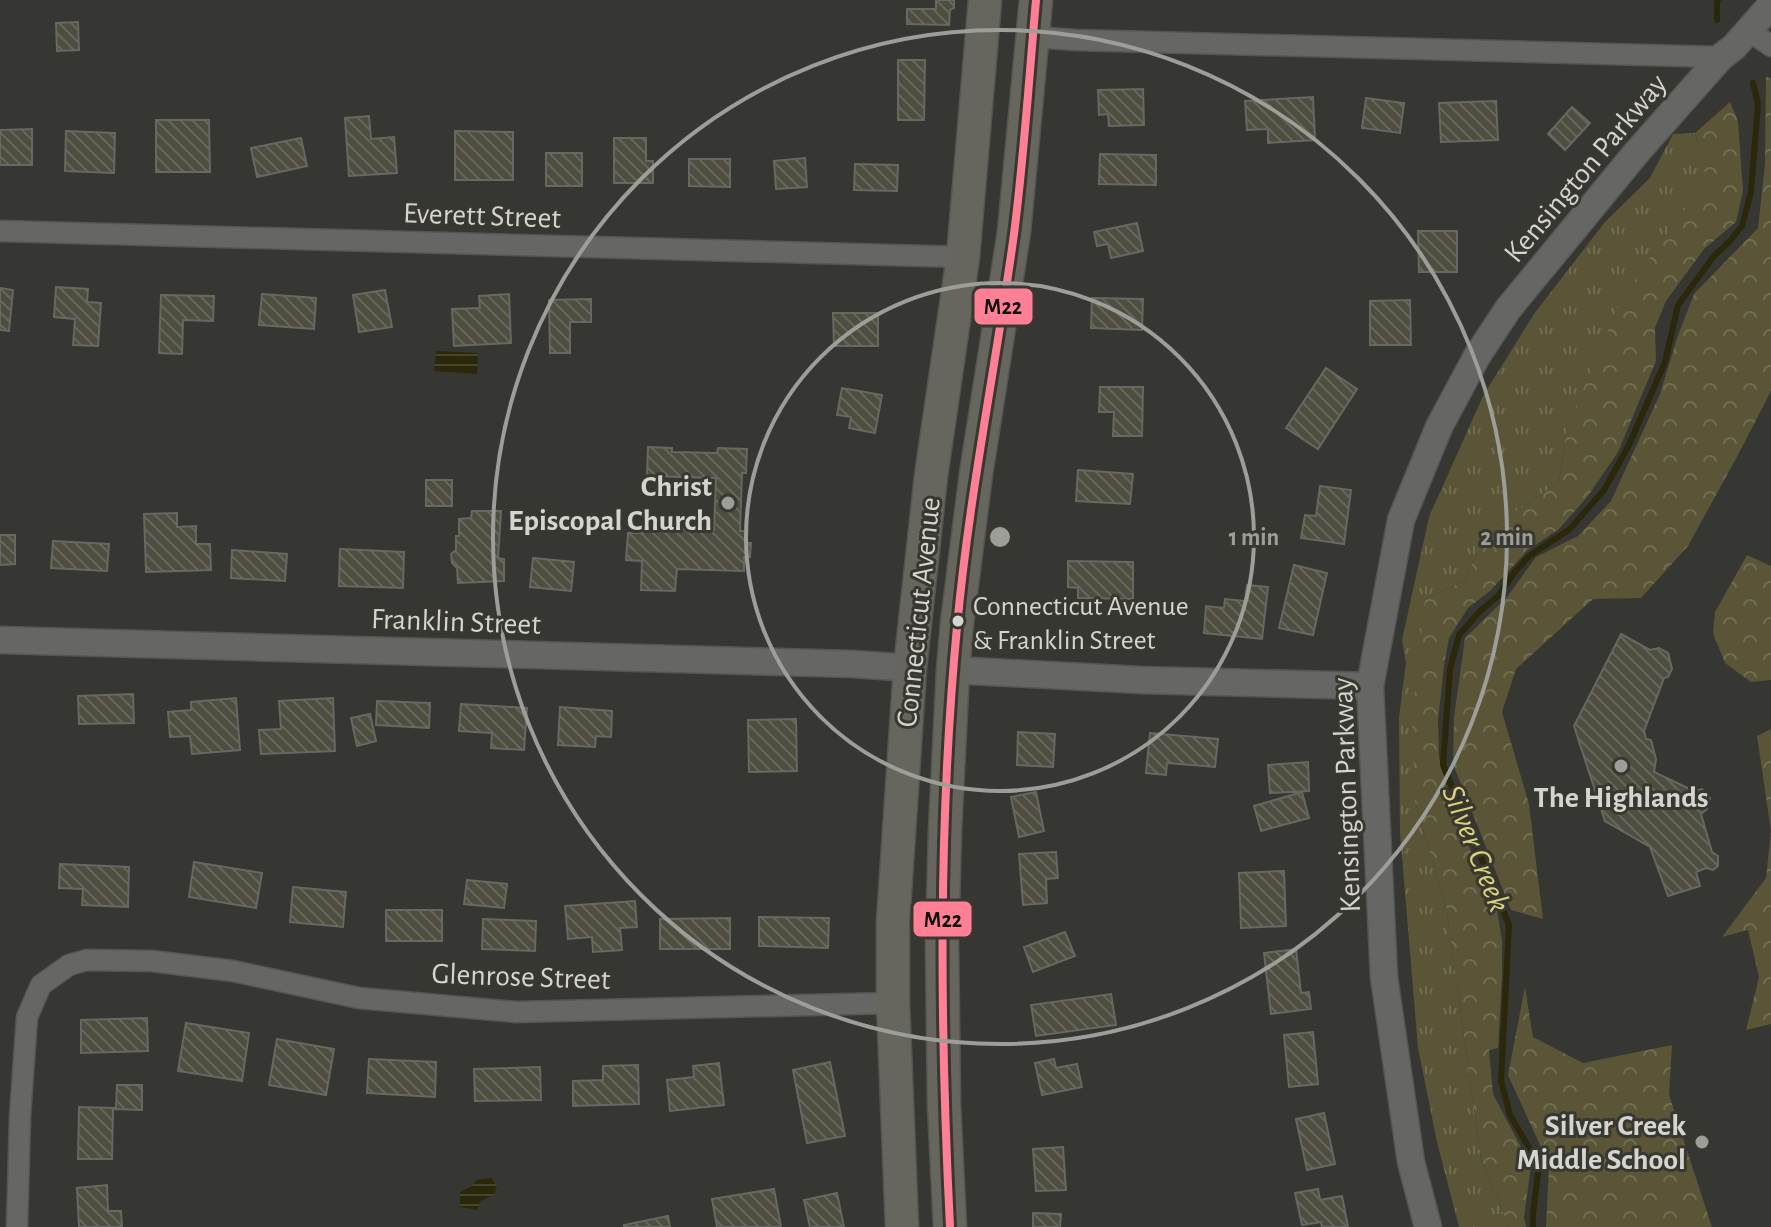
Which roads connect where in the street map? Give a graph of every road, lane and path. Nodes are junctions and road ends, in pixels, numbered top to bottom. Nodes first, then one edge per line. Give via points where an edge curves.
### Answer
1 (985, 0) edge
2 (1036, 0) edge
3 (1771, 5) edge
4 (1748, 30) junction
5 (1034, 37) junction
6 (1771, 46) edge
7 (1721, 57) junction
8 (0, 231) edge
9 (963, 257) junction
10 (923, 544) junction
11 (0, 640) edge
12 (910, 668) junction
13 (953, 670) junction
14 (1370, 686) junction
15 (945, 830) junction
16 (893, 1003) junction
17 (10, 1116) edge
18 (17, 1227) edge
19 (902, 1227) edge
20 (950, 1227) edge
21 (1428, 1227) edge

1 - 9 main road, Connecticut Avenue
2 - 5 main road, Connecticut Avenue
3 - 4 street, Kensington Parkway
4 - 6 street
4 - 7 street, Kensington Parkway
5 - 7 street
5 - 13 main road, Connecticut Avenue via 1014,232 976,474
7 - 14 street, Kensington Parkway via 1508,309 1477,356 1439,427 1401,520
8 - 9 street, Everett Street
9 - 10 main road, Connecticut Avenue
10 - 12 main road, Connecticut Avenue
10 - 13 main road via 933,565 930,653 939,665
11 - 12 street, Franklin Street
12 - 15 main road via 920,673 929,706 925,795
12 - 16 main road, Connecticut Avenue via 893,922
13 - 14 street
13 - 15 main road, Connecticut Avenue
14 - 21 street, Kensington Parkway via 1384,977 1411,1162
15 - 20 main road, Connecticut Avenue via 942,1003
16 - 17 street, Glenrose Street via 516,1012 359,998 233,971 152,961 87,960 69,965 41,985 27,1017
16 - 19 main road, Connecticut Avenue
17 - 18 street, Glenrose Street

